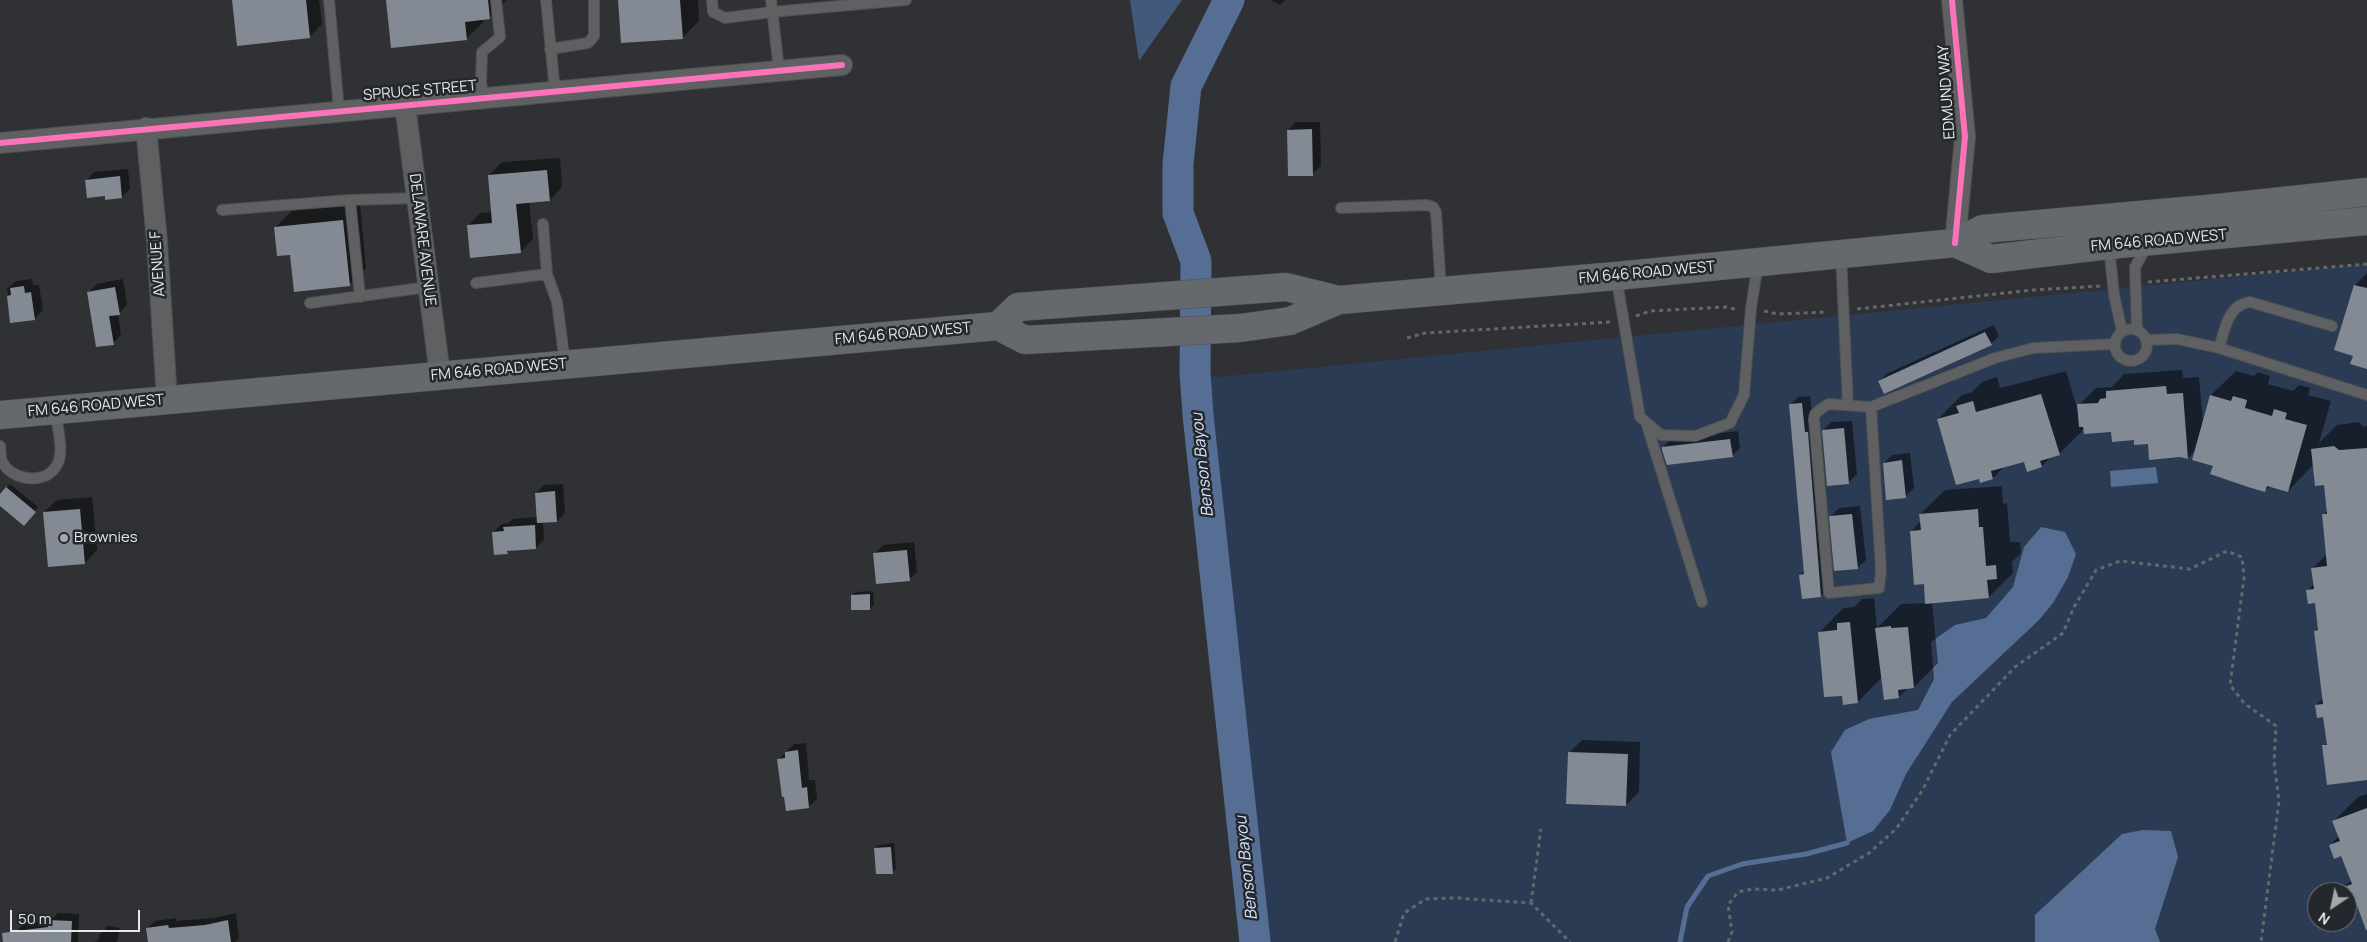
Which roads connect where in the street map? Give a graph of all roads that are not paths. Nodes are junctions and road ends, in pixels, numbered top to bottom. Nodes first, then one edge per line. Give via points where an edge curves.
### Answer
1 (330, 0) edge
2 (496, 0) edge
3 (546, 0) edge
4 (594, 0) edge
5 (712, 0) edge
6 (771, 0) edge
7 (906, 0) edge
8 (1952, 0) edge
9 (772, 12) junction
10 (550, 49) junction
11 (842, 64) dead end
12 (779, 70) junction
13 (555, 91) junction
14 (484, 98) junction
15 (405, 105) junction
16 (339, 110) junction
17 (146, 128) junction
18 (0, 143) edge
19 (2367, 192) edge
20 (417, 198) junction
21 (350, 200) junction
22 (1341, 208) dead end
23 (2218, 208) junction
24 (222, 210) dead end
25 (2367, 221) edge
26 (543, 224) dead end
27 (2161, 241) junction
28 (1955, 243) junction
29 (2108, 245) junction
30 (1841, 254) junction
31 (1758, 262) junction
32 (547, 274) junction
33 (1616, 276) junction
34 (476, 283) dead end
35 (428, 287) junction
36 (1441, 291) junction
37 (360, 296) junction
38 (1339, 300) junction
39 (310, 303) dead end
40 (998, 326) junction
41 (2332, 326) dead end
42 (2137, 330) junction
43 (2122, 331) junction
44 (2146, 340) junction
45 (2114, 344) junction
46 (2219, 348) junction
47 (565, 364) junction
48 (440, 375) junction
49 (2367, 395) edge
50 (167, 400) junction
51 (1848, 405) junction
52 (1871, 407) junction
53 (55, 410) junction
54 (0, 415) edge
55 (1646, 422) junction
56 (0, 446) edge
57 (5, 473) edge
58 (1702, 602) dead end

1 - 16 lane
2 - 14 lane via 500,36 482,52
3 - 10 lane
4 - 10 lane via 594,36 588,43
5 - 9 lane via 712,12 725,18
6 - 9 lane
7 - 9 lane
8 - 28 street, EDMUND WAY via 1965,137
9 - 12 lane
10 - 13 lane
11 - 12 street, SPRUCE STREET
12 - 13 street, SPRUCE STREET
13 - 14 street, SPRUCE STREET
14 - 15 street, SPRUCE STREET
15 - 16 street, SPRUCE STREET
15 - 20 street, DELAWARE AVENUE
16 - 17 street, SPRUCE STREET
17 - 18 street, SPRUCE STREET
17 - 50 street, AVENUE F
19 - 23 main road, FM 646 ROAD WEST
20 - 21 lane
20 - 35 street, DELAWARE AVENUE
21 - 24 lane
21 - 37 lane
22 - 36 lane via 1433,207 1436,212
23 - 28 main road, FM 646 ROAD WEST via 1982,229
23 - 29 main road via 2184,224 2148,226
25 - 27 main road, FM 646 ROAD WEST
26 - 32 lane
27 - 29 main road, FM 646 ROAD WEST
27 - 42 lane via 2146,248 2135,267
28 - 29 main road, FM 646 ROAD WEST via 1991,258
28 - 30 main road, FM 646 ROAD WEST
29 - 43 lane
30 - 31 main road, FM 646 ROAD WEST
30 - 51 lane
31 - 33 main road, FM 646 ROAD WEST
31 - 55 lane via 1744,395 1730,423 1695,436 1661,435
32 - 34 lane
32 - 47 lane via 557,302
33 - 36 main road, FM 646 ROAD WEST
33 - 55 lane via 1640,417
35 - 37 lane
35 - 48 street, DELAWARE AVENUE
36 - 38 main road, FM 646 ROAD WEST
37 - 39 lane
38 - 40 main road, FM 646 ROAD WEST via 1290,321 1240,328 1024,340
38 - 40 main road, FM 646 ROAD WEST via 1286,287 1159,295 1018,308
40 - 47 main road, FM 646 ROAD WEST
41 - 46 lane via 2250,302 2242,303 2230,314
42 - 43 lane
42 - 44 lane
43 - 45 lane
44 - 45 lane via 2144,355 2136,361 2123,360
44 - 46 lane via 2177,339
45 - 52 lane via 2033,348 1995,358
46 - 49 lane
47 - 48 main road, FM 646 ROAD WEST
48 - 50 main road, FM 646 ROAD WEST
50 - 53 main road, FM 646 ROAD WEST
51 - 52 lane
51 - 52 lane via 1829,404 1815,414 1814,419 1829,593 1879,588 1882,570
53 - 54 main road, FM 646 ROAD WEST
53 - 57 lane via 60,455 55,468 42,477 33,478
55 - 58 lane
56 - 57 lane

